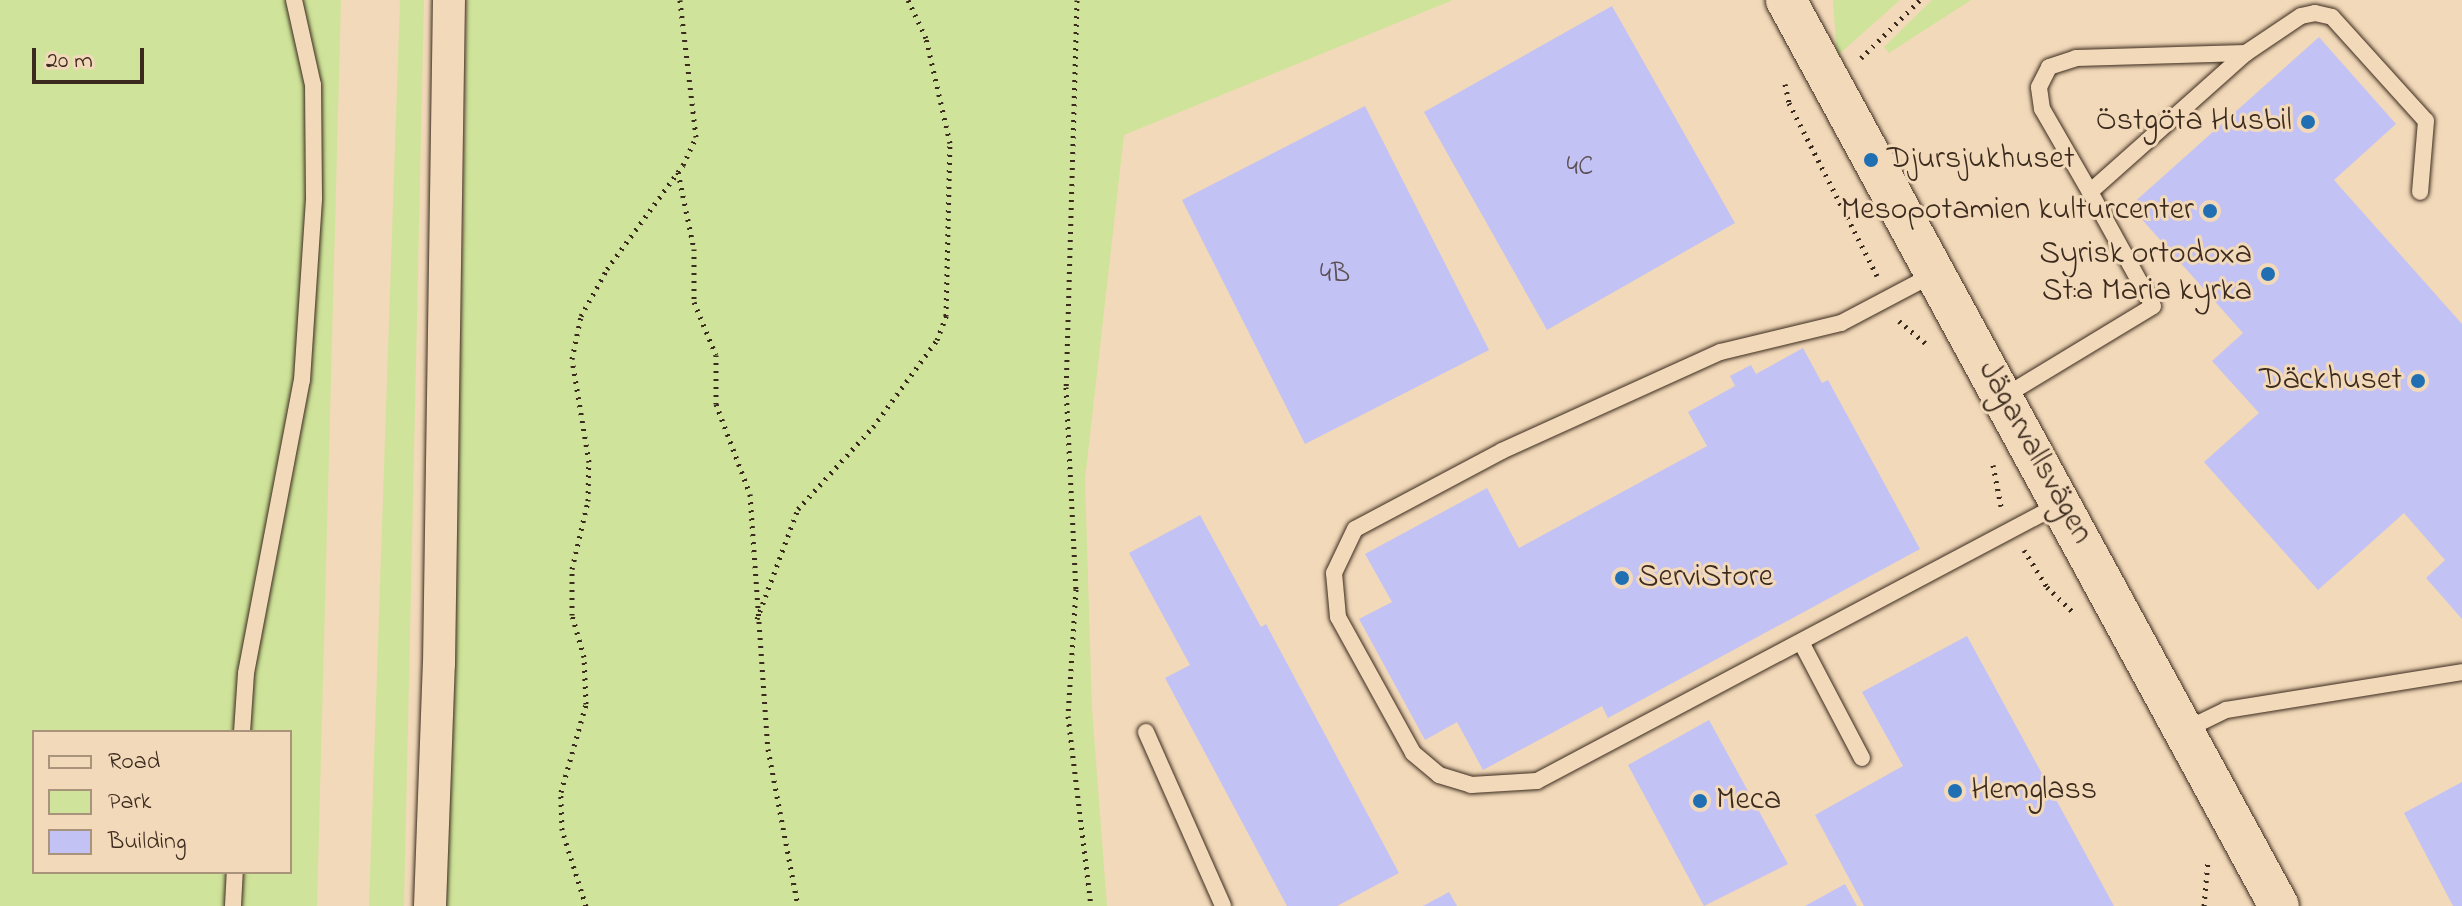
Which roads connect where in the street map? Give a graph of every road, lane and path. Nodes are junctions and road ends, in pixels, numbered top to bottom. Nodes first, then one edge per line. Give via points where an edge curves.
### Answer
1 (294, 0) edge
2 (449, 0) edge
3 (680, 0) edge
4 (908, 0) edge
5 (1077, 0) edge
6 (1786, 0) edge
7 (2246, 53) junction
8 (678, 172) junction
9 (2090, 192) junction
10 (2420, 192) dead end
11 (1935, 273) junction
12 (2003, 397) junction
13 (2063, 503) junction
14 (755, 623) junction
15 (1801, 642) junction
16 (2462, 672) edge
17 (242, 730) edge
18 (2183, 731) junction
19 (1146, 732) dead end
20 (1862, 758) dead end
21 (235, 874) edge
22 (233, 906) edge
23 (430, 906) edge
24 (586, 906) edge
25 (798, 906) edge
26 (1091, 906) edge
27 (1223, 906) edge
28 (2279, 906) edge

1 - 17 lane via 313,85 314,198 302,380 246,673
2 - 23 street
3 - 8 path via 696,137
4 - 14 path via 926,38 950,143 946,316 937,340 873,427 798,509
5 - 26 path via 1066,387 1076,589 1068,716
6 - 11 street, Jägarvallsvägen
7 - 9 lane
7 - 9 lane via 2076,58 2049,67 2039,87 2042,109
7 - 10 lane via 2301,16 2332,17 2426,121
8 - 14 path via 694,249 694,302 716,355 716,404 750,494
8 - 24 path via 607,269 581,316 572,359 589,462 588,501 572,569 572,615 584,657 586,704 561,792 562,830
9 - 12 lane via 2153,306
11 - 12 street, Jägarvallsvägen
11 - 15 lane via 1841,323 1720,352 1502,451 1355,529 1334,573 1338,617 1413,753 1439,775 1471,785 1537,781
12 - 13 street, Jägarvallsvägen
13 - 15 lane
13 - 18 street, Jägarvallsvägen
14 - 25 path via 768,749
15 - 20 lane
16 - 18 lane via 2226,710
18 - 28 street, Jägarvallsvägen
19 - 27 lane
21 - 22 lane

